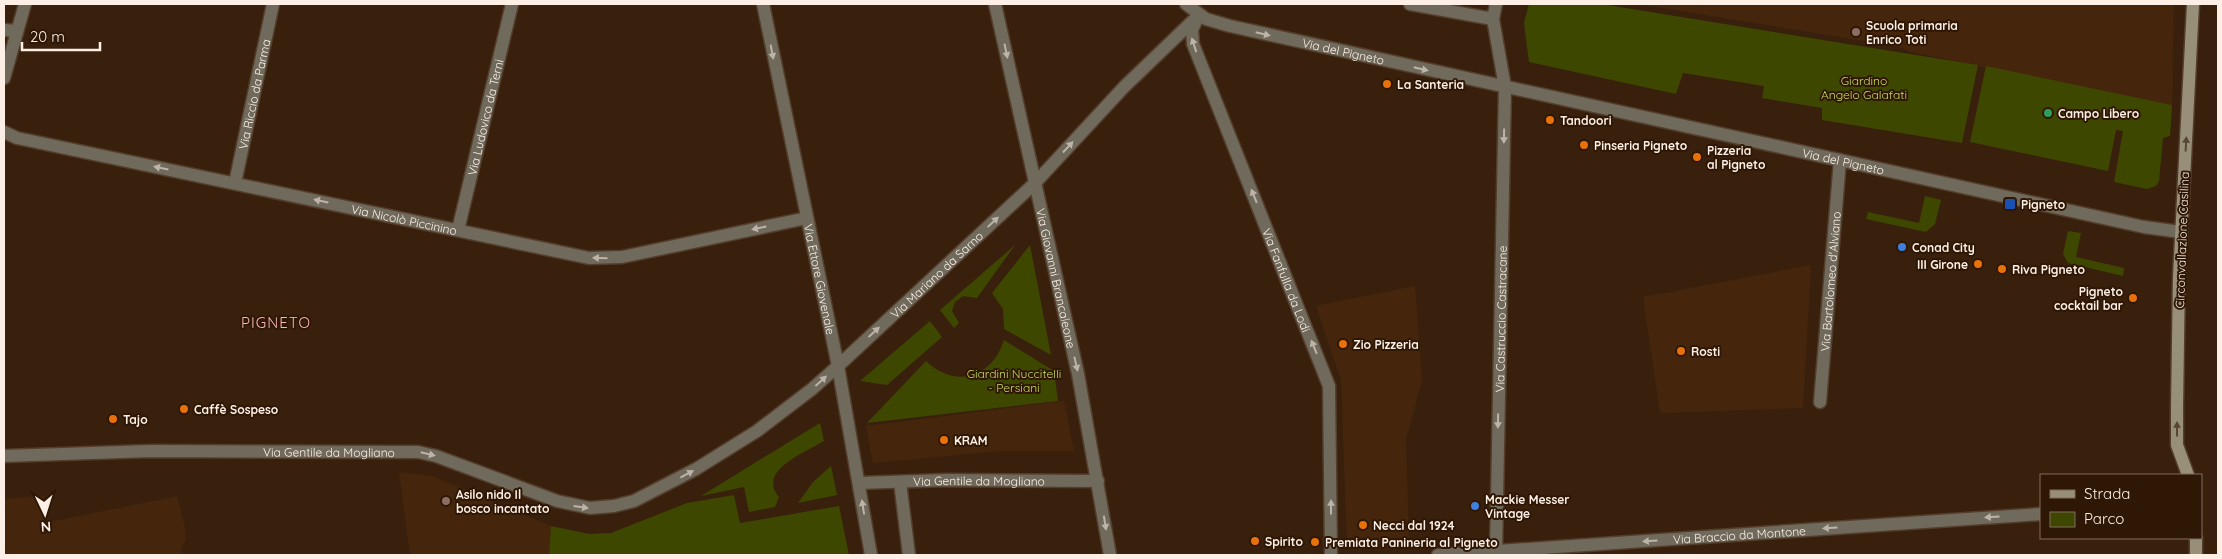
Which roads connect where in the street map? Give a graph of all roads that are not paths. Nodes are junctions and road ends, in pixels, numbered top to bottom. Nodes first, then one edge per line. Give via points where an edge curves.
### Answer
1 (25, 4) edge
2 (273, 4) edge
3 (512, 4) edge
4 (763, 4) edge
5 (996, 4) edge
6 (1186, 4) edge
7 (1410, 4) edge
8 (1496, 4) edge
9 (2193, 4) edge
10 (1199, 14) junction
11 (1492, 19) junction
12 (10, 30) edge
13 (4, 78) edge
14 (1505, 87) junction
15 (4, 132) edge
16 (1840, 160) junction
17 (235, 183) junction
18 (1035, 183) junction
19 (807, 218) junction
20 (458, 230) junction
21 (2181, 232) junction
22 (838, 366) junction
23 (1820, 402) dead end
24 (4, 456) edge
25 (2188, 474) edge
26 (1098, 481) junction
27 (900, 482) junction
28 (859, 484) junction
29 (644, 497) joint
30 (2040, 514) edge
31 (2196, 539) edge
32 (1496, 551) junction
33 (871, 555) edge
34 (909, 555) edge
35 (1110, 555) edge
36 (1331, 555) edge
37 (1438, 555) edge
38 (2196, 555) edge

1 - 12 street
2 - 17 street, Via Riccio da Parma
3 - 20 street, Via Ludovico da Terni
4 -> 19 street, Via Ettore Giovenale
5 -> 18 street, Via Giovanni Brancaleone
6 - 10 street, Via del Pigneto
7 - 11 street
8 - 11 street
21 -> 9 main road, Circonvallazione Casilina
10 -> 14 street, Via del Pigneto via 1230,26
18 -> 10 street, Via Mariano da Sarno via 1124,87
36 -> 10 street, Via Fanfulla da Lodi via 1329,386 1193,44 1192,30
11 - 14 street
12 - 13 street
14 - 16 street, Via del Pigneto
14 -> 32 street, Via Castruccio Castracane
17 -> 15 street, Via Nicolò Piccinino via 17,138
16 - 21 street, Via del Pigneto via 2145,228
16 - 23 street, Via Bartolomeo d'Alviano
20 -> 17 street, Via Nicolò Piccinino
22 -> 18 street, Via Mariano da Sarno
18 -> 26 street, Via Giovanni Brancaleone via 1078,374
19 -> 20 street, Via Nicolò Piccinino via 604,259
19 - 22 street, Via Ettore Giovenale
25 -> 21 main road, Circonvallazione Casilina via 2177,435
22 - 28 street, Via Ettore Giovenale
29 -> 22 street, Via Mariano da Sarno via 741,442
24 -> 29 street, Via Gentile da Mogliano via 150,451 430,454 575,506 614,506
26 - 27 street, Via Gentile da Mogliano
26 -> 35 street, Via Giovanni Brancaleone
27 - 28 street, Via Gentile da Mogliano
27 - 34 street
33 -> 28 street, Via Ettore Giovenale
30 -> 32 street, Via Braccio da Montone
31 - 38 main road
32 - 37 street, Via Braccio da Montone

